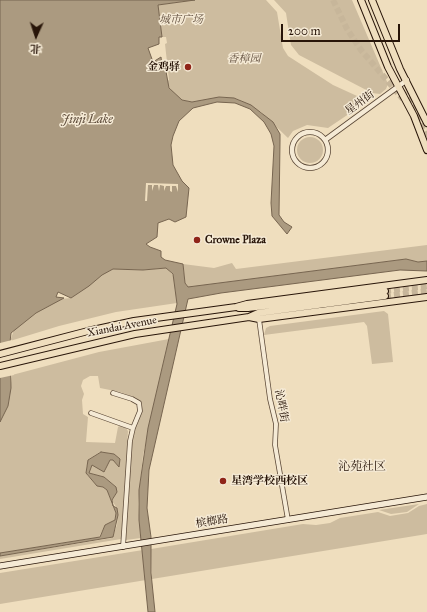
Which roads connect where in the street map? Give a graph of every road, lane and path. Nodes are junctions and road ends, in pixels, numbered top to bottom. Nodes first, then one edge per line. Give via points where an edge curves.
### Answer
1 (361, 0) edge
2 (372, 0) edge
3 (407, 80) junction
4 (398, 87) junction
5 (427, 123) edge
6 (325, 140) junction
7 (427, 150) edge
8 (427, 280) edge
9 (427, 297) edge
10 (236, 307) junction
11 (249, 317) junction
12 (259, 319) junction
13 (0, 354) edge
14 (0, 366) edge
15 (113, 393) dead end
16 (91, 414) dead end
17 (133, 428) junction
18 (427, 497) edge
19 (288, 520) junction
20 (123, 547) junction
21 (0, 566) edge

1 - 4 main road
2 - 3 main road
3 - 4 street, 星州街
3 - 5 main road
4 - 6 street, 星州街
4 - 7 main road via 414,116
6 - 6 street via 312,132 302,134 292,146 294,160 304,168 315,168 328,153
8 - 10 main road, Xiandai Avenue
9 - 12 main road, Xiandai Avenue
10 - 11 main road, Xiandai Avenue via 248,308 385,294 258,313
10 - 13 main road, Xiandai Avenue via 108,326
11 - 12 main road, Xiandai Avenue
11 - 14 main road, Xiandai Avenue via 111,339
12 - 19 street, 沁畔街 via 270,400 276,424 275,445
15 - 17 street via 139,402 140,411
16 - 17 street
17 - 20 street
18 - 19 main road, 槟榔路
19 - 20 main road, 槟榔路
20 - 21 main road, 槟榔路

